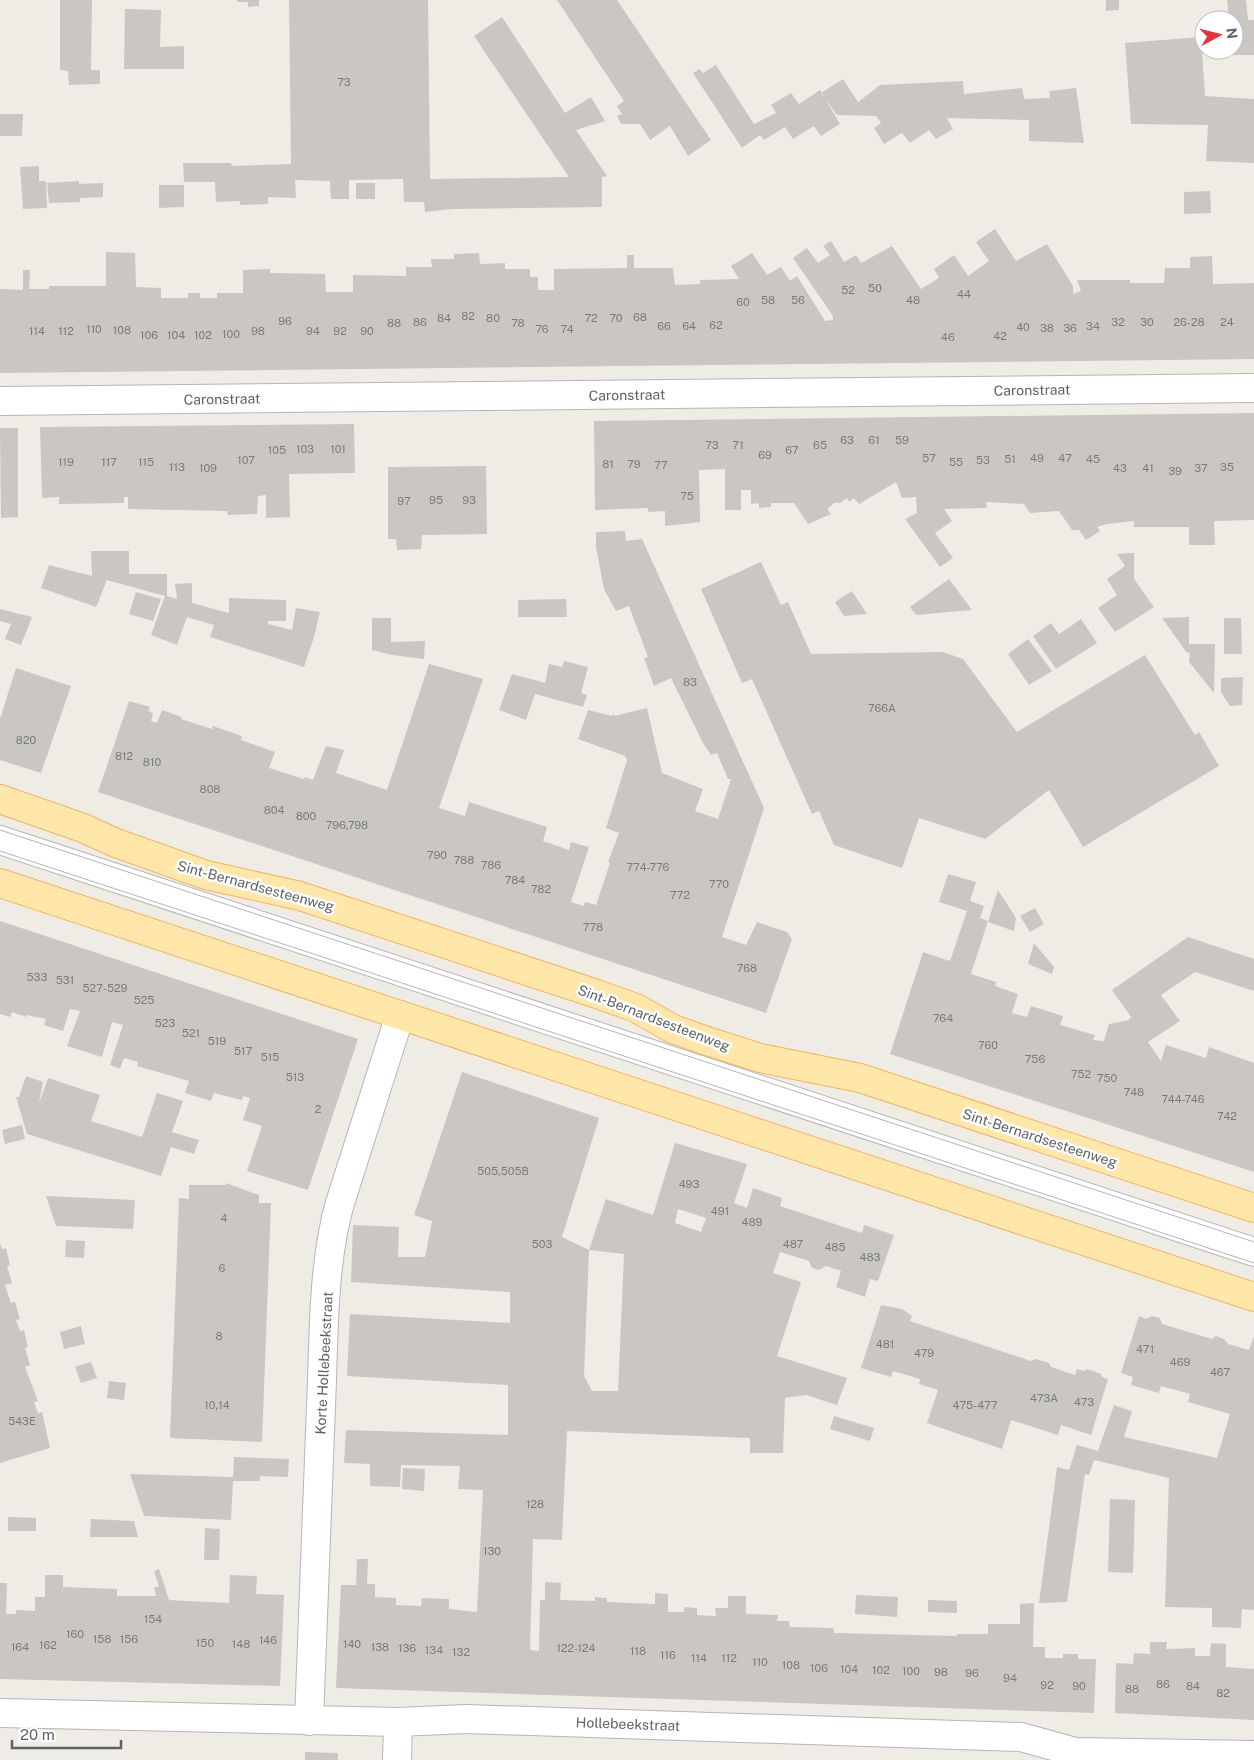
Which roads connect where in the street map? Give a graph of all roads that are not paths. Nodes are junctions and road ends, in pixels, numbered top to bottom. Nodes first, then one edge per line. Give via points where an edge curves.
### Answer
1 (1254, 388) edge
2 (0, 401) edge
3 (0, 799) edge
4 (0, 840) edge
5 (0, 883) edge
6 (400, 1015) junction
7 (1254, 1208) edge
8 (1254, 1252) edge
9 (1254, 1297) edge
10 (0, 1713) edge
11 (309, 1721) junction
12 (398, 1722) junction
13 (1254, 1755) edge
14 (398, 1760) edge

1 - 2 street, Caronstraat
3 - 7 main road, Sint-Bernardsesteenweg via 206,875 300,896 597,994 716,1044 779,1062 860,1078
4 - 8 street
5 - 6 main road
6 - 9 main road
6 - 11 street, Korte Hollebeekstraat via 340,1203 330,1254
10 - 11 street, Hollebeekstraat
11 - 12 street, Hollebeekstraat
12 - 13 street, Hollebeekstraat via 466,1719 1021,1737 1075,1752
12 - 14 street

